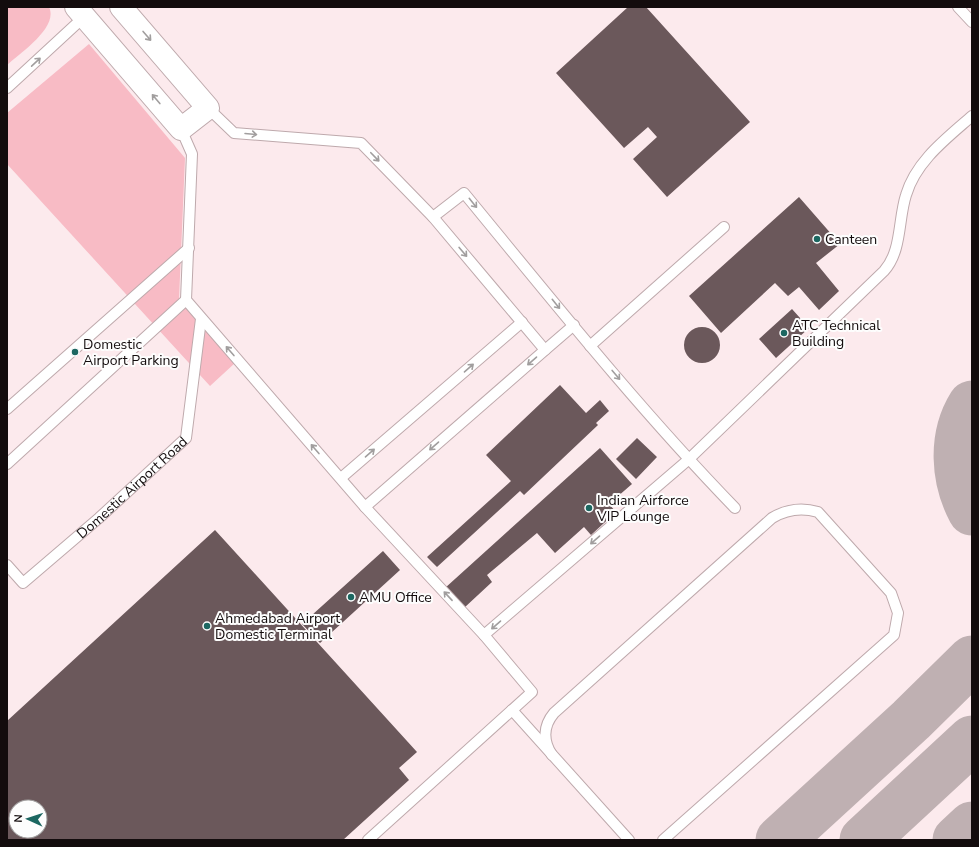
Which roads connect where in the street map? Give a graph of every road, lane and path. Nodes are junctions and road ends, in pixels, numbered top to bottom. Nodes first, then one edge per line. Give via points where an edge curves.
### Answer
1 (121, 7) edge
2 (958, 7) edge
3 (80, 11) edge
4 (972, 22) edge
5 (7, 88) edge
6 (208, 108) junction
7 (972, 116) edge
8 (181, 129) junction
9 (433, 217) junction
10 (724, 227) dead end
11 (190, 248) junction
12 (186, 300) junction
13 (202, 319) junction
14 (522, 322) junction
15 (574, 325) junction
16 (590, 346) junction
17 (545, 350) junction
18 (7, 409) edge
19 (688, 460) junction
20 (7, 464) edge
21 (341, 478) junction
22 (365, 507) junction
23 (735, 508) dead end
24 (7, 565) edge
25 (484, 635) junction
26 (512, 710) junction
27 (552, 755) junction
28 (628, 838) edge
29 (368, 840) edge
30 (663, 840) edge

1 -> 6 main road
2 - 4 lane
5 -> 3 lane
8 -> 3 main road
6 - 8 main road
6 -> 9 lane via 234,133 361,143
7 - 19 lane via 942,142 908,188 894,252 886,269
8 - 11 lane via 192,154
9 -> 14 lane
9 -> 15 lane via 464,193
10 - 16 lane
11 - 12 lane
11 - 18 lane
12 - 13 lane
12 - 20 lane
21 -> 13 lane
13 - 24 lane, Domestic Airport Road via 186,438 23,583
14 - 17 lane
21 -> 14 lane
15 - 16 lane
15 - 17 lane
16 -> 19 lane
17 -> 22 lane
19 - 23 lane
19 -> 25 lane
21 - 22 lane
25 -> 22 lane
25 - 26 lane via 532,692
26 - 27 lane
26 - 29 lane
27 - 28 lane
27 - 30 lane via 547,746 545,731 554,713 772,518 794,509 818,512 891,593 898,614 894,634

